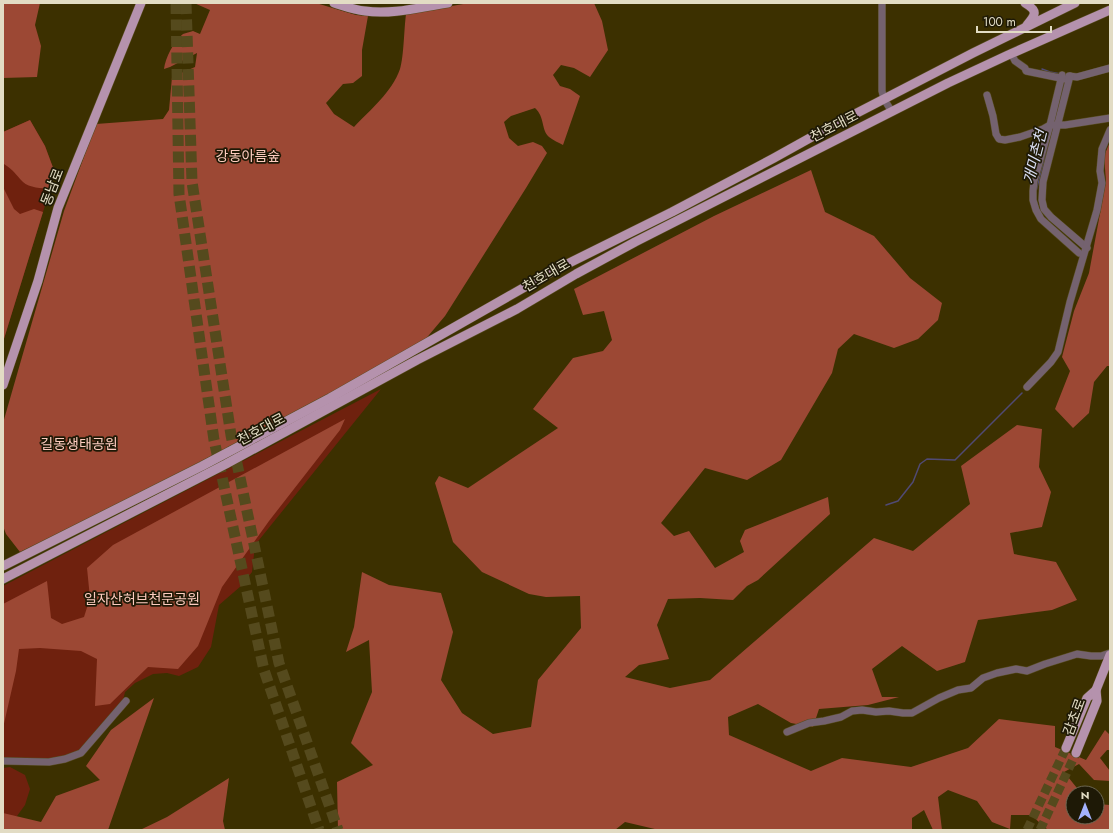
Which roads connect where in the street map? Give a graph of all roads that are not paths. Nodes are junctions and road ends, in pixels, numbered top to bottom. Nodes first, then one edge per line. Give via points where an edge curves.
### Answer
1 (141, 3) edge
2 (334, 3) edge
3 (448, 3) edge
4 (882, 3) edge
5 (1025, 3) edge
6 (1075, 3) edge
7 (1110, 10) edge
8 (1024, 28) junction
9 (1011, 53) junction
10 (1110, 68) edge
11 (1065, 77) junction
12 (986, 95) dead end
13 (884, 99) junction
14 (892, 112) junction
15 (1110, 118) edge
16 (1054, 124) junction
17 (1110, 130) edge
18 (1086, 248) junction
19 (1080, 253) dead end
20 (3, 385) edge
21 (1027, 387) dead end
22 (3, 566) edge
23 (3, 579) edge
24 (1110, 654) edge
25 (1096, 690) junction
26 (126, 701) dead end
27 (787, 732) dead end
28 (1066, 748) tunnel mouth
29 (1076, 753) tunnel mouth
30 (3, 761) edge

1 - 20 main road, 동남로 via 58,208 38,281
2 - 3 main road via 363,11 390,12
4 - 13 street
5 - 8 main road via 1034,9 1034,17
6 - 8 main road, 천호대로
7 - 9 main road, 천호대로
8 - 13 main road, 천호대로
9 - 11 street via 1015,61 1024,68
9 - 14 main road, 천호대로
10 - 11 street via 1078,77
11 - 16 street
12 - 16 street via 999,139 1020,137
13 - 14 street
13 - 22 main road, 천호대로 via 553,271 258,437
14 - 23 main road, 천호대로 via 635,242 517,309
15 - 16 street via 1065,125
16 - 18 street via 1043,182 1044,209
16 - 19 street via 1032,191 1036,210 1041,219
17 - 18 street via 1102,149 1102,183
18 - 21 street via 1058,352
24 - 25 main road, 감초로
24 - 27 street via 1078,654 1028,671 1016,669 997,673 983,678 971,688 939,698 912,713 857,710
25 - 28 main road, 감초로 via 1087,698
25 - 29 main road, 감초로 via 1097,701
26 - 30 street via 81,753 49,762

